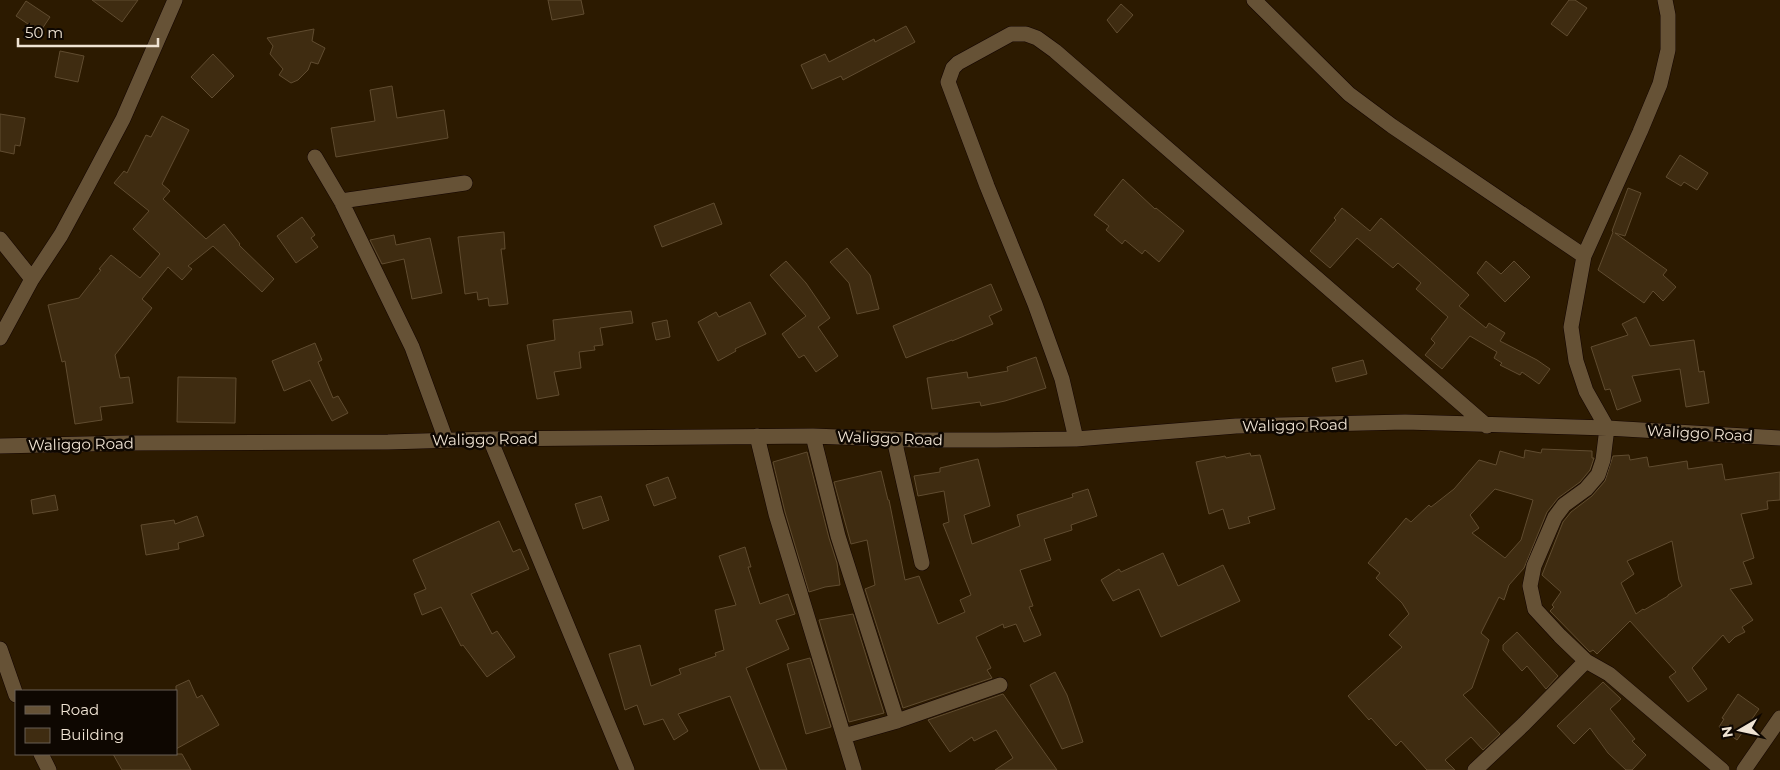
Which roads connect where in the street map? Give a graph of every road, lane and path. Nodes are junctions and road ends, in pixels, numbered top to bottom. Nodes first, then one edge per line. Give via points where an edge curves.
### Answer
1 (175, 0) edge
2 (1254, 0) edge
3 (1665, 0) edge
4 (315, 157) dead end
5 (465, 183) dead end
6 (341, 201) junction
7 (0, 239) edge
8 (1584, 256) junction
9 (32, 279) junction
10 (0, 338) edge
11 (1487, 426) junction
12 (1607, 428) junction
13 (757, 436) junction
14 (813, 436) junction
15 (1780, 438) edge
16 (490, 439) junction
17 (894, 439) junction
18 (1076, 439) junction
19 (446, 440) junction
20 (0, 446) edge
21 (922, 564) dead end
22 (0, 649) edge
23 (1586, 661) junction
24 (1000, 685) dead end
25 (15, 693) edge
26 (1780, 718) edge
27 (897, 721) junction
28 (844, 736) junction
29 (41, 755) edge
30 (49, 770) edge
31 (627, 770) edge
32 (854, 770) edge
33 (1475, 770) edge
34 (1722, 770) edge
35 (1744, 770) edge

1 - 9 street via 123,119 61,235
2 - 8 street via 1349,94
3 - 8 street via 1668,50 1660,84
4 - 6 street
5 - 6 street
6 - 19 street via 412,347
7 - 9 street
8 - 12 street via 1571,327 1576,361 1586,391
9 - 10 street
11 - 12 street, Waliggo Road
11 - 18 street, Waliggo Road via 1405,422 1236,426
11 - 18 street via 1055,51 1037,38 1011,34 958,63 948,82 1062,379
12 - 15 street, Waliggo Road
12 - 23 street via 1598,475 1586,489 1564,505 1556,517 1534,566 1530,586 1535,609
13 - 14 street, Waliggo Road
13 - 16 street, Waliggo Road
13 - 28 street via 776,514
14 - 17 street, Waliggo Road
14 - 27 street via 840,544
16 - 19 street, Waliggo Road
16 - 31 street
17 - 18 street, Waliggo Road
17 - 21 street
19 - 20 street, Waliggo Road
22 - 25 street
23 - 33 street
23 - 34 street via 1609,674
24 - 27 street
26 - 35 street
27 - 28 street
28 - 32 street
29 - 30 street

